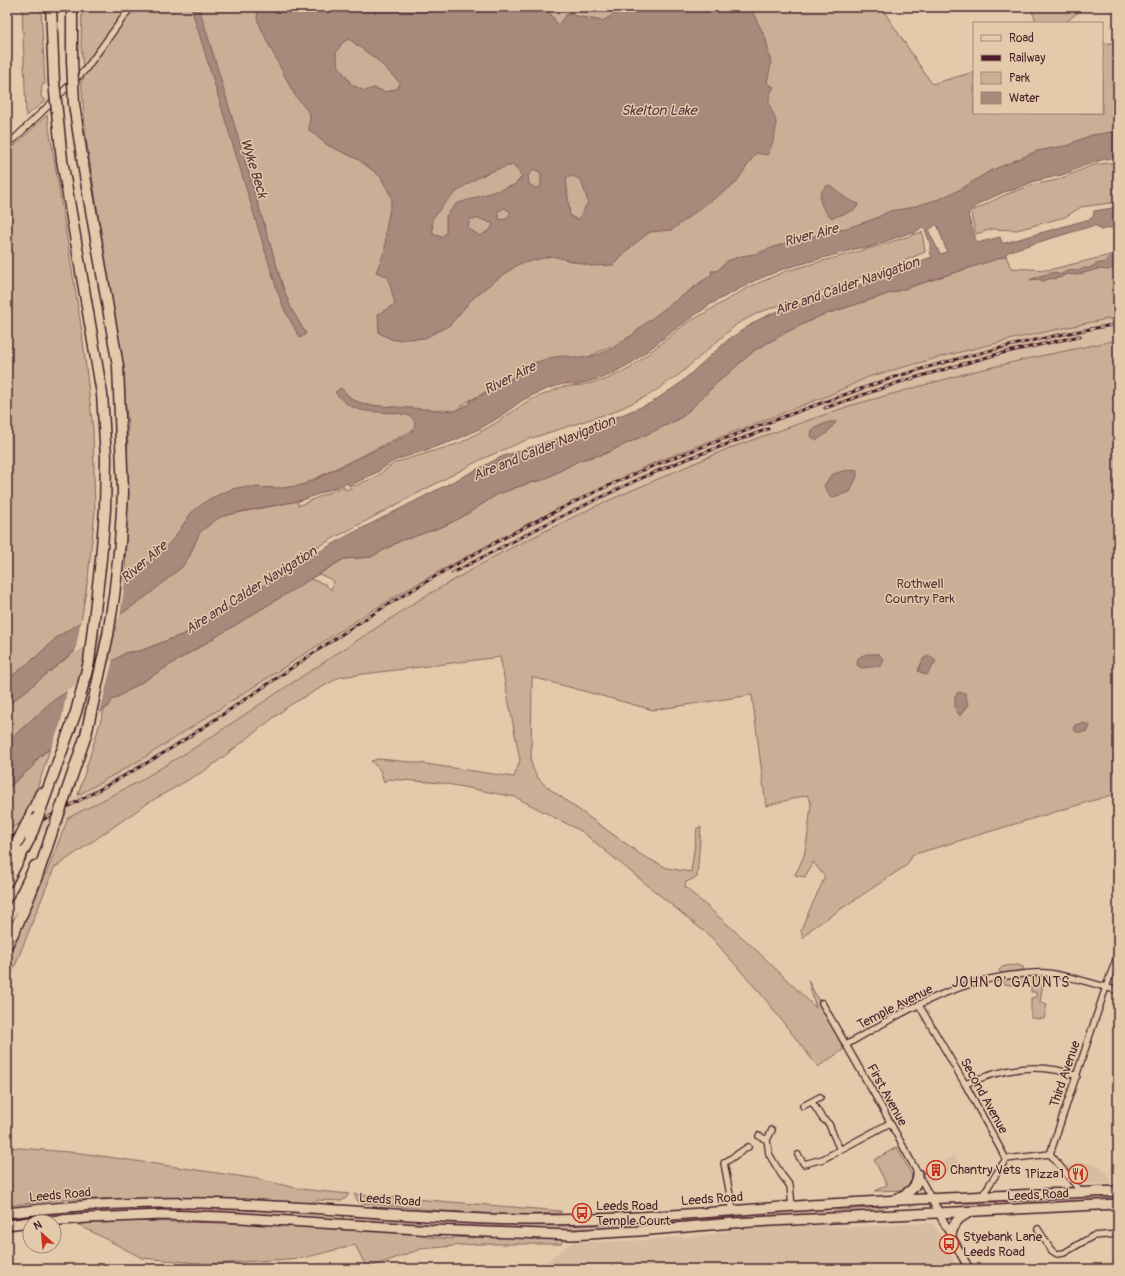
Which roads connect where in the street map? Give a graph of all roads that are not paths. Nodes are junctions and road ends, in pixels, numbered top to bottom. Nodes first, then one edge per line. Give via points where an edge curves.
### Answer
1 (51, 7) edge
2 (72, 7) edge
3 (131, 7) edge
4 (7, 146) edge
5 (58, 765) junction
6 (54, 827) junction
7 (7, 863) edge
8 (7, 882) edge
9 (7, 920) edge
10 (7, 945) edge
11 (1118, 954) edge
12 (1106, 987) junction
13 (1118, 990) edge
14 (822, 1002) dead end
15 (919, 1005) junction
16 (846, 1045) junction
17 (1077, 1076) junction
18 (965, 1084) junction
19 (820, 1097) dead end
20 (812, 1102) junction
21 (803, 1106) dead end
22 (890, 1123) junction
23 (772, 1130) dead end
24 (759, 1136) dead end
25 (768, 1140) junction
26 (748, 1148) dead end
27 (840, 1150) junction
28 (1050, 1154) junction
29 (798, 1155) dead end
30 (1006, 1159) junction
31 (918, 1174) junction
32 (1118, 1191) edge
33 (1082, 1193) junction
34 (982, 1196) junction
35 (931, 1198) junction
36 (891, 1201) junction
37 (163, 1203) junction
38 (1118, 1204) edge
39 (792, 1207) junction
40 (733, 1210) junction
41 (973, 1211) junction
42 (939, 1212) junction
43 (7, 1213) edge
44 (168, 1215) junction
45 (638, 1217) junction
46 (62, 1220) edge
47 (22, 1223) edge
48 (7, 1225) edge
49 (1038, 1229) dead end
50 (639, 1231) junction
51 (1118, 1234) edge
52 (951, 1235) junction
53 (969, 1269) edge

1 - 5 highway, bridge via 54,82 62,160 102,394 106,465 101,559 89,662
2 - 6 highway, bridge via 74,104 118,366 123,493 120,544 108,635 86,735
3 - 4 street via 85,70
5 - 7 highway, bridge via 39,796
5 - 8 highway, bridge via 30,838
6 - 9 highway
6 - 10 highway via 38,877
11 - 12 street, Third Avenue
12 - 13 street, Temple Avenue
12 - 15 street, Temple Avenue via 1047,973 1028,973 996,977 962,986
12 - 17 street, Third Avenue
14 - 16 street, First Avenue
15 - 16 street, Temple Avenue
15 - 18 street, Second Avenue
16 - 22 street, First Avenue
17 - 18 street via 1053,1070 1016,1068 996,1072
17 - 28 street, Third Avenue
18 - 30 street, Second Avenue
19 - 20 street
20 - 21 street
20 - 27 street via 829,1124
22 - 27 street
22 - 31 street, First Avenue
23 - 25 street
24 - 25 street
25 - 39 street via 769,1154 790,1186
26 - 40 street via 724,1163
27 - 29 street via 823,1159 804,1164
28 - 30 street
28 - 33 street
30 - 34 street
31 - 35 street, First Avenue
31 - 36 main road via 912,1190
32 - 33 main road, Leeds Road
33 - 34 main road, Leeds Road
34 - 35 main road, Leeds Road
35 - 36 main road, Leeds Road
35 - 42 street
36 - 39 main road, Leeds Road
37 - 43 main road, Leeds Road via 92,1205
37 - 44 main road
37 - 45 main road, Leeds Road via 231,1204 526,1220
38 - 41 main road, Leeds Road
39 - 40 main road, Leeds Road
40 - 45 main road, Leeds Road
41 - 42 main road, Leeds Road
41 - 52 main road via 958,1219
42 - 50 main road, Leeds Road
42 - 52 street
44 - 46 main road, Leeds Road
44 - 50 main road, Leeds Road via 523,1234 572,1235
45 - 50 street
47 - 48 main road, Leeds Road
49 - 51 street via 1051,1250 1057,1254 1064,1253 1093,1236
52 - 53 street

